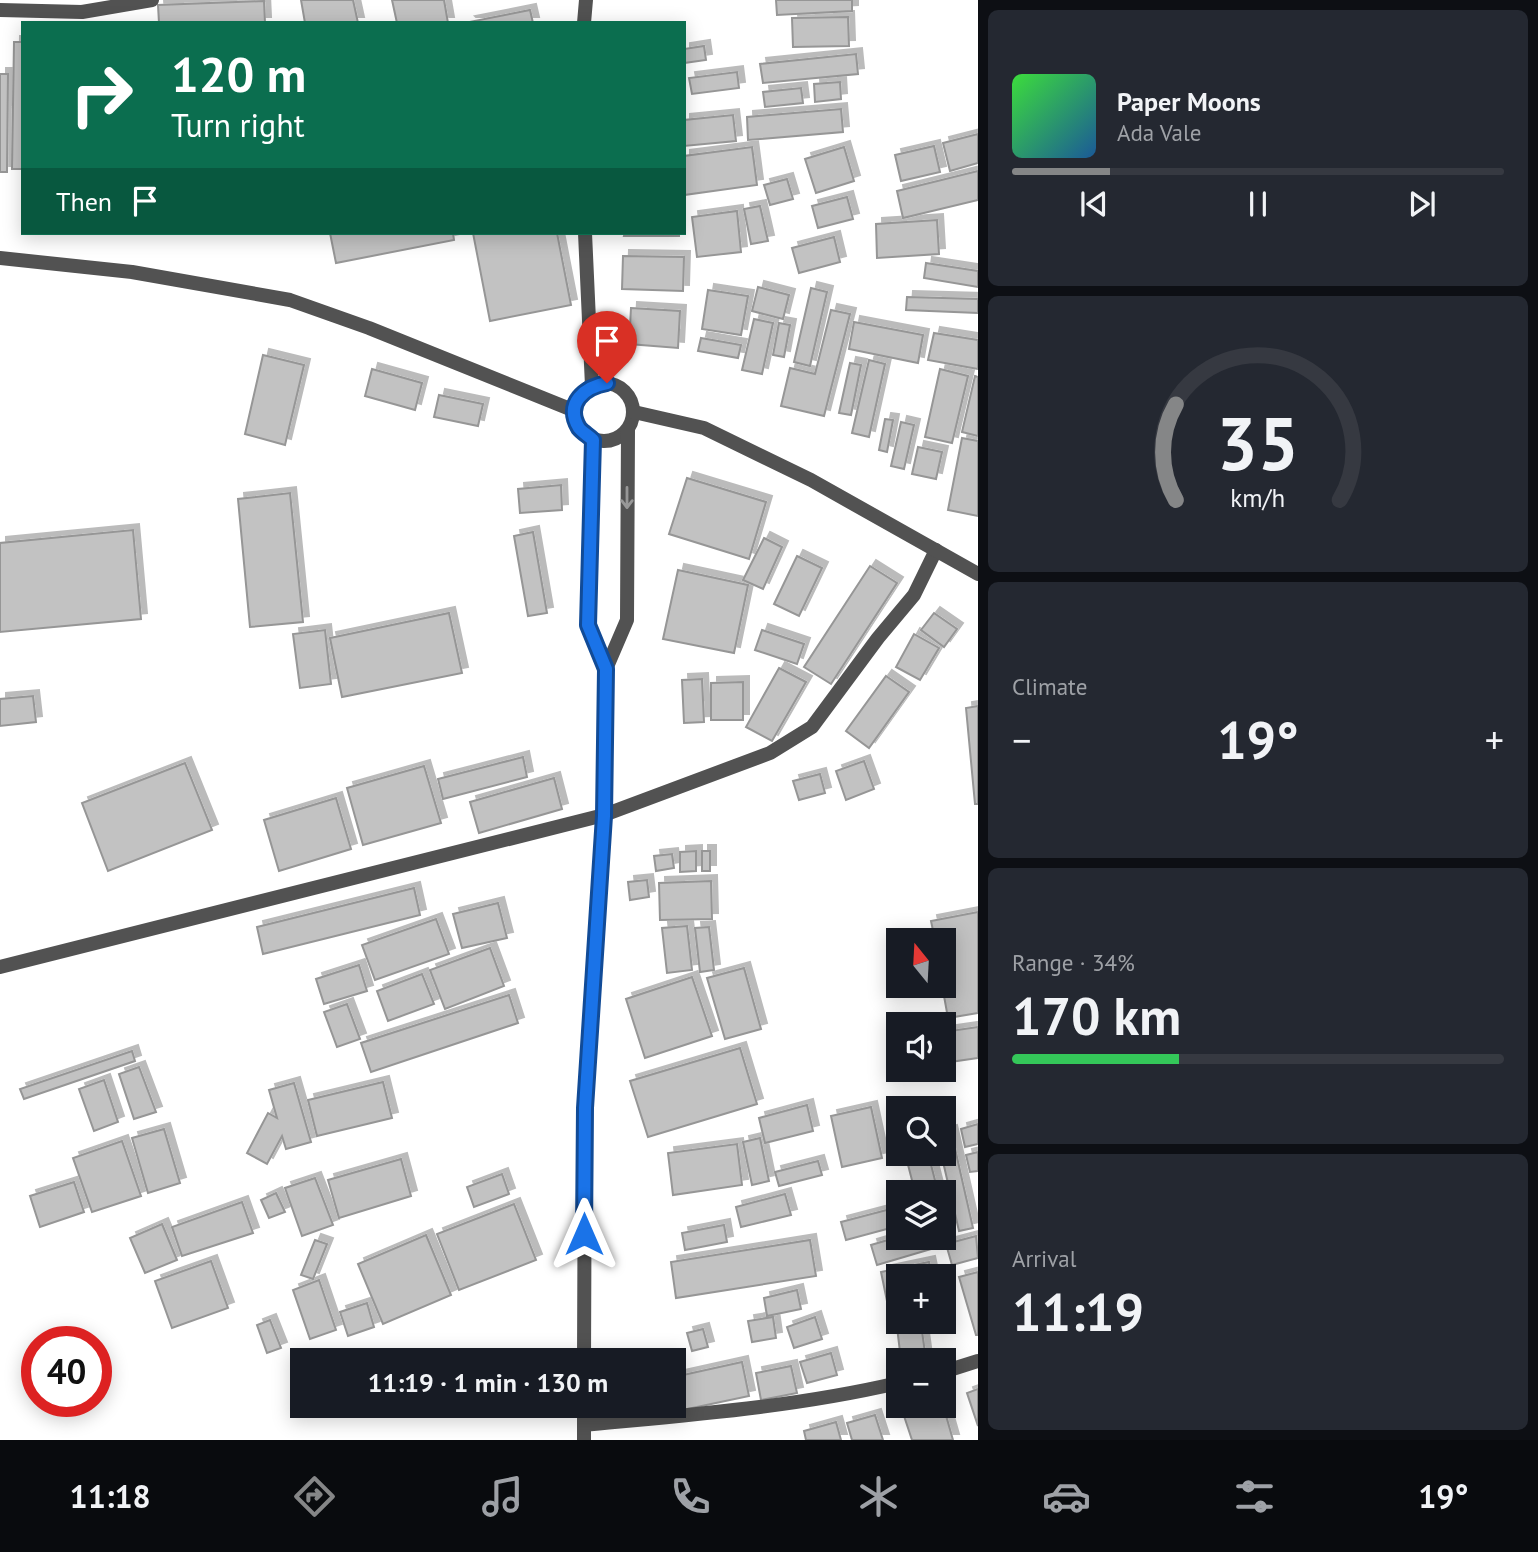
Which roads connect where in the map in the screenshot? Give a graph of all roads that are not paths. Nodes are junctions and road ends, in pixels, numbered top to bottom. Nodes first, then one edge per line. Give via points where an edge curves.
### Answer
1 (152, 0) edge
2 (586, 0) edge
3 (0, 10) edge
4 (584, 21) edge
5 (584, 235) edge
6 (0, 258) edge
7 (592, 386) junction
8 (575, 411) junction
9 (634, 412) junction
10 (628, 430) junction
11 (593, 440) junction
12 (936, 550) junction
13 (978, 573) edge
14 (606, 669) junction
15 (604, 816) junction
16 (0, 967) edge
17 (584, 1348) edge
18 (978, 1361) edge
19 (956, 1368) edge
20 (886, 1386) edge
21 (584, 1433) edge

1 - 3 street via 82,12
2 - 4 street
5 - 7 street
6 - 8 street via 132,272 290,300
7 - 8 street via 583,392
7 - 9 street via 607,383 620,387
8 - 11 street via 579,428
9 - 10 street
9 - 12 street via 704,428
10 - 11 street via 612,441
10 -> 14 street via 627,620
11 - 14 street via 588,625
12 - 13 street
12 - 15 street via 914,595 812,727 770,753
14 - 15 street
15 - 16 street
15 - 17 street via 585,1108
18 - 19 street
20 - 21 street

